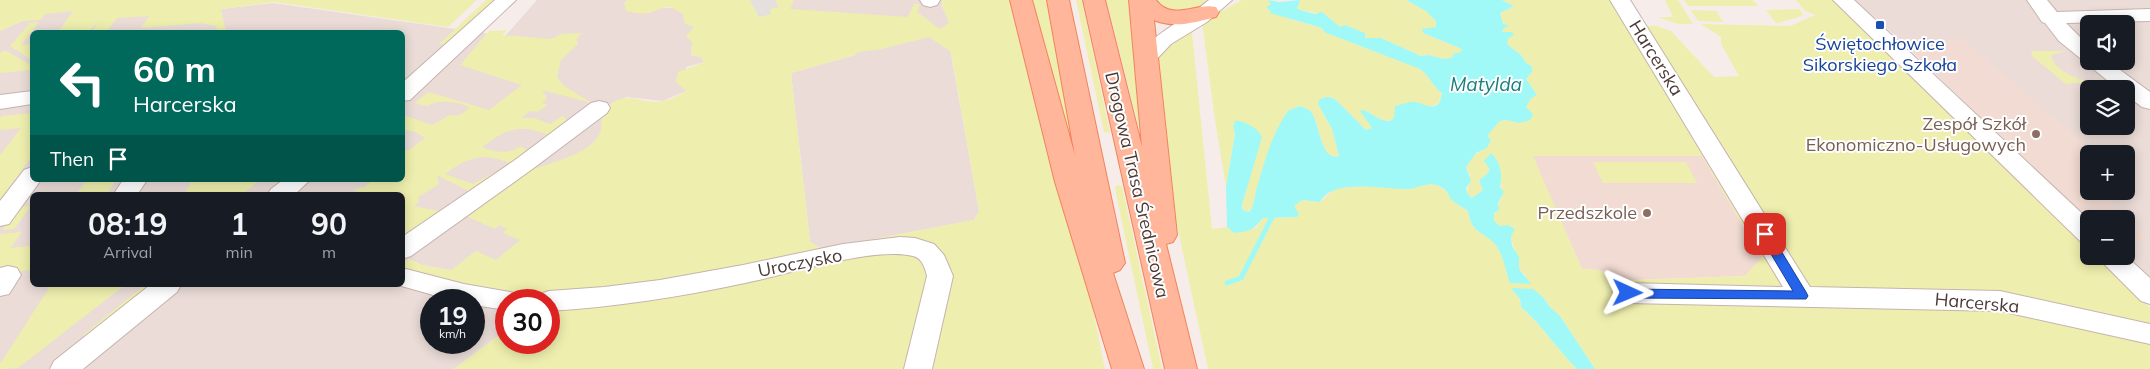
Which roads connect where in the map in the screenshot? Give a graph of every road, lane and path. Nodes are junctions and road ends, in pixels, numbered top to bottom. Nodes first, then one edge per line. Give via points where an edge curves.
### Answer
1 (506, 0) edge
2 (1022, 0) edge
3 (1058, 0) edge
4 (1094, 0) edge
5 (1140, 0) edge
6 (1144, 0) edge
7 (1620, 0) edge
8 (1843, 0) edge
9 (2037, 0) edge
10 (1215, 6) edge
11 (2150, 15) edge
12 (2050, 18) junction
13 (2080, 49) edge
14 (1147, 58) junction
15 (2106, 70) edge
16 (405, 92) edge
17 (30, 98) edge
18 (0, 102) edge
19 (2150, 102) edge
20 (599, 108) dead end
21 (30, 178) edge
22 (295, 182) edge
23 (283, 192) edge
24 (0, 218) edge
25 (2080, 226) edge
26 (405, 248) edge
27 (2120, 265) edge
28 (405, 278) edge
29 (166, 287) edge
30 (1628, 293) dead end
31 (2150, 294) edge
32 (1802, 296) junction
33 (495, 298) edge
34 (560, 300) edge
35 (1171, 332) junction
36 (2150, 334) edge
37 (64, 369) edge
38 (918, 369) edge
39 (1128, 369) edge
40 (1132, 369) edge
41 (1181, 369) edge

1 - 16 street
2 - 39 main road via 1069,182
3 - 40 main road
4 - 35 main road, Drogowa Trasa Średnicowa
5 - 14 main road
6 - 10 main road via 1153,12 1170,18 1182,18
7 - 32 street, Harcerska
8 - 25 street
9 - 12 street
10 - 14 street via 1166,37
11 - 12 street
12 - 13 street
14 - 35 main road
15 - 19 street
17 - 18 street
20 - 26 street
21 - 24 street
22 - 23 street
27 - 31 street
28 - 33 street via 464,294
29 - 37 street
30 - 32 street, Harcerska
32 - 36 street, Harcerska via 2000,301
34 - 38 street, Uroczysko via 647,290 883,246 915,247 927,251 936,260 940,276
35 - 41 main road, Drogowa Trasa Średnicowa

